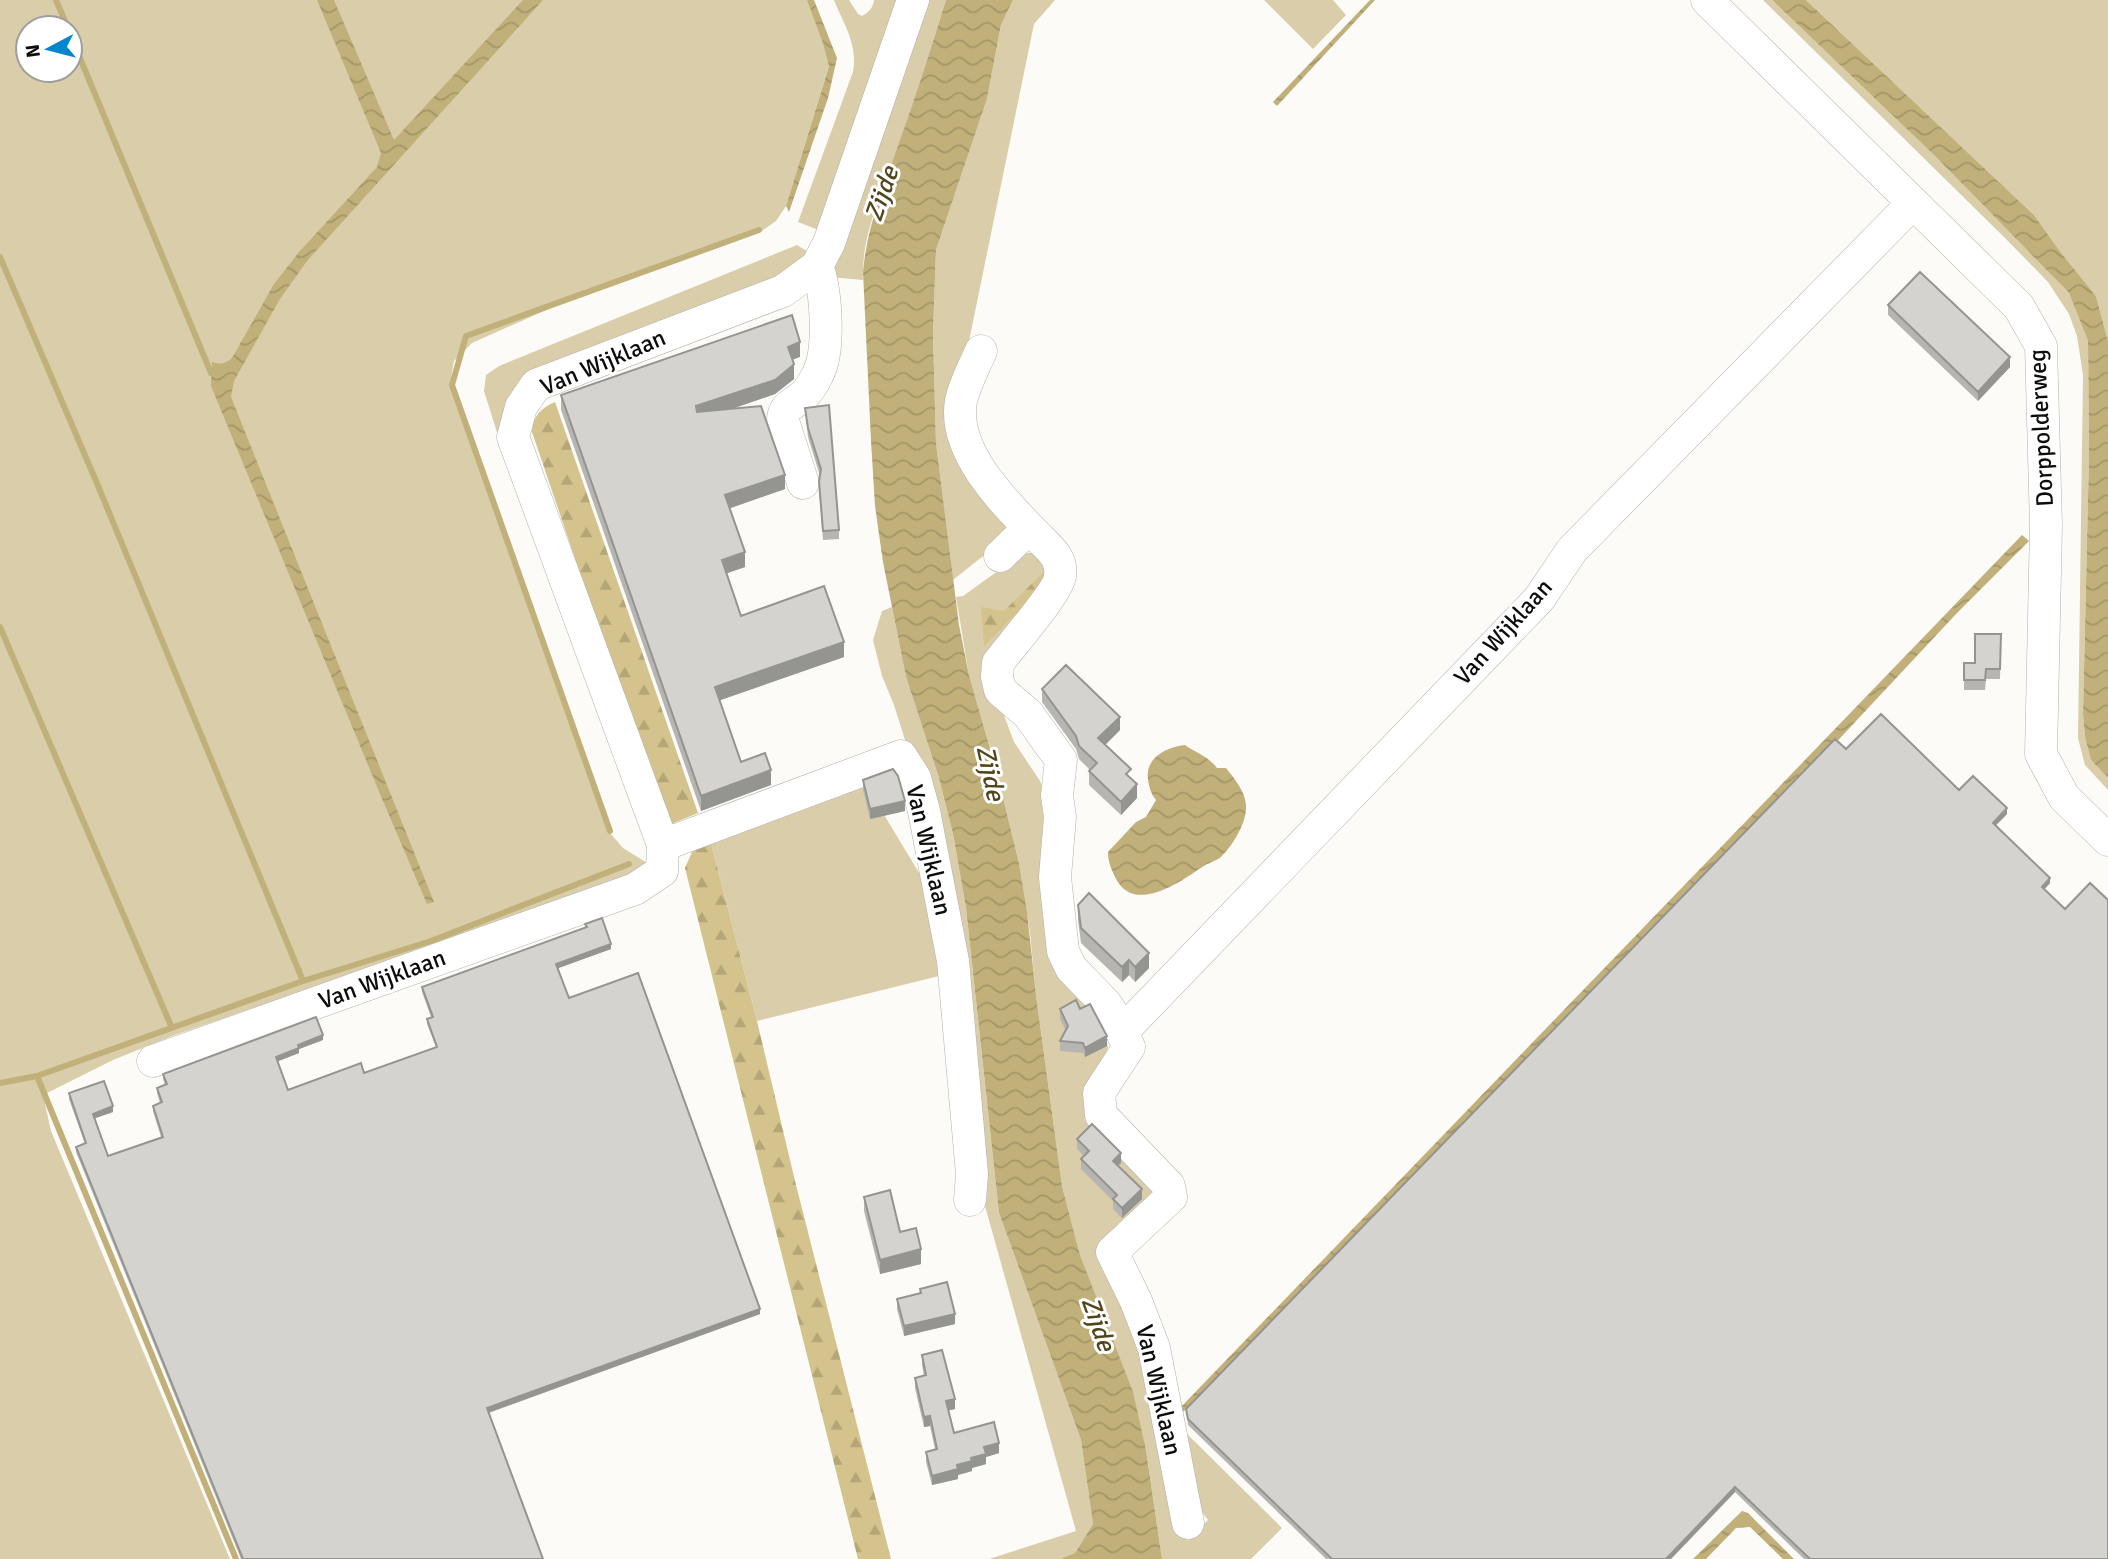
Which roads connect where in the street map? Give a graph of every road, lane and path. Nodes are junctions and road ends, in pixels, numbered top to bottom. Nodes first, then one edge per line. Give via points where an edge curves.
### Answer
1 (913, 0) edge
2 (1706, 0) edge
3 (1913, 203) junction
4 (817, 266) junction
5 (981, 351) dead end
6 (803, 483) dead end
7 (1029, 528) junction
8 (1000, 556) dead end
9 (2108, 841) edge
10 (663, 845) junction
11 (1122, 1032) junction
12 (153, 1061) dead end
13 (970, 1200) dead end
14 (1188, 1523) dead end

1 - 4 street, Van Wijklaan
2 - 3 street, Dorppolderweg
3 - 9 street, Dorppolderweg via 2019,307 2041,346 2046,526 2040,754 2064,797
3 - 11 street, Van Wijklaan via 1572,550 1539,598
4 - 6 street via 823,280 823,360 805,393 783,414
4 - 10 street, Van Wijklaan via 783,291 536,385 521,407 513,437
5 - 7 street via 961,404 967,445 978,468
7 - 8 street
7 - 11 street via 1059,558 1061,578 998,663 997,677 1000,690 1028,714 1061,760 1055,877 1063,951 1071,968 1106,1004
10 - 12 street, Van Wijklaan via 662,871 635,889
10 - 13 street, Van Wijklaan via 901,756 915,778 953,961 972,1174
11 - 14 street, Van Wijklaan via 1129,1047 1099,1093 1101,1115 1169,1186 1171,1197 1112,1252 1154,1348

